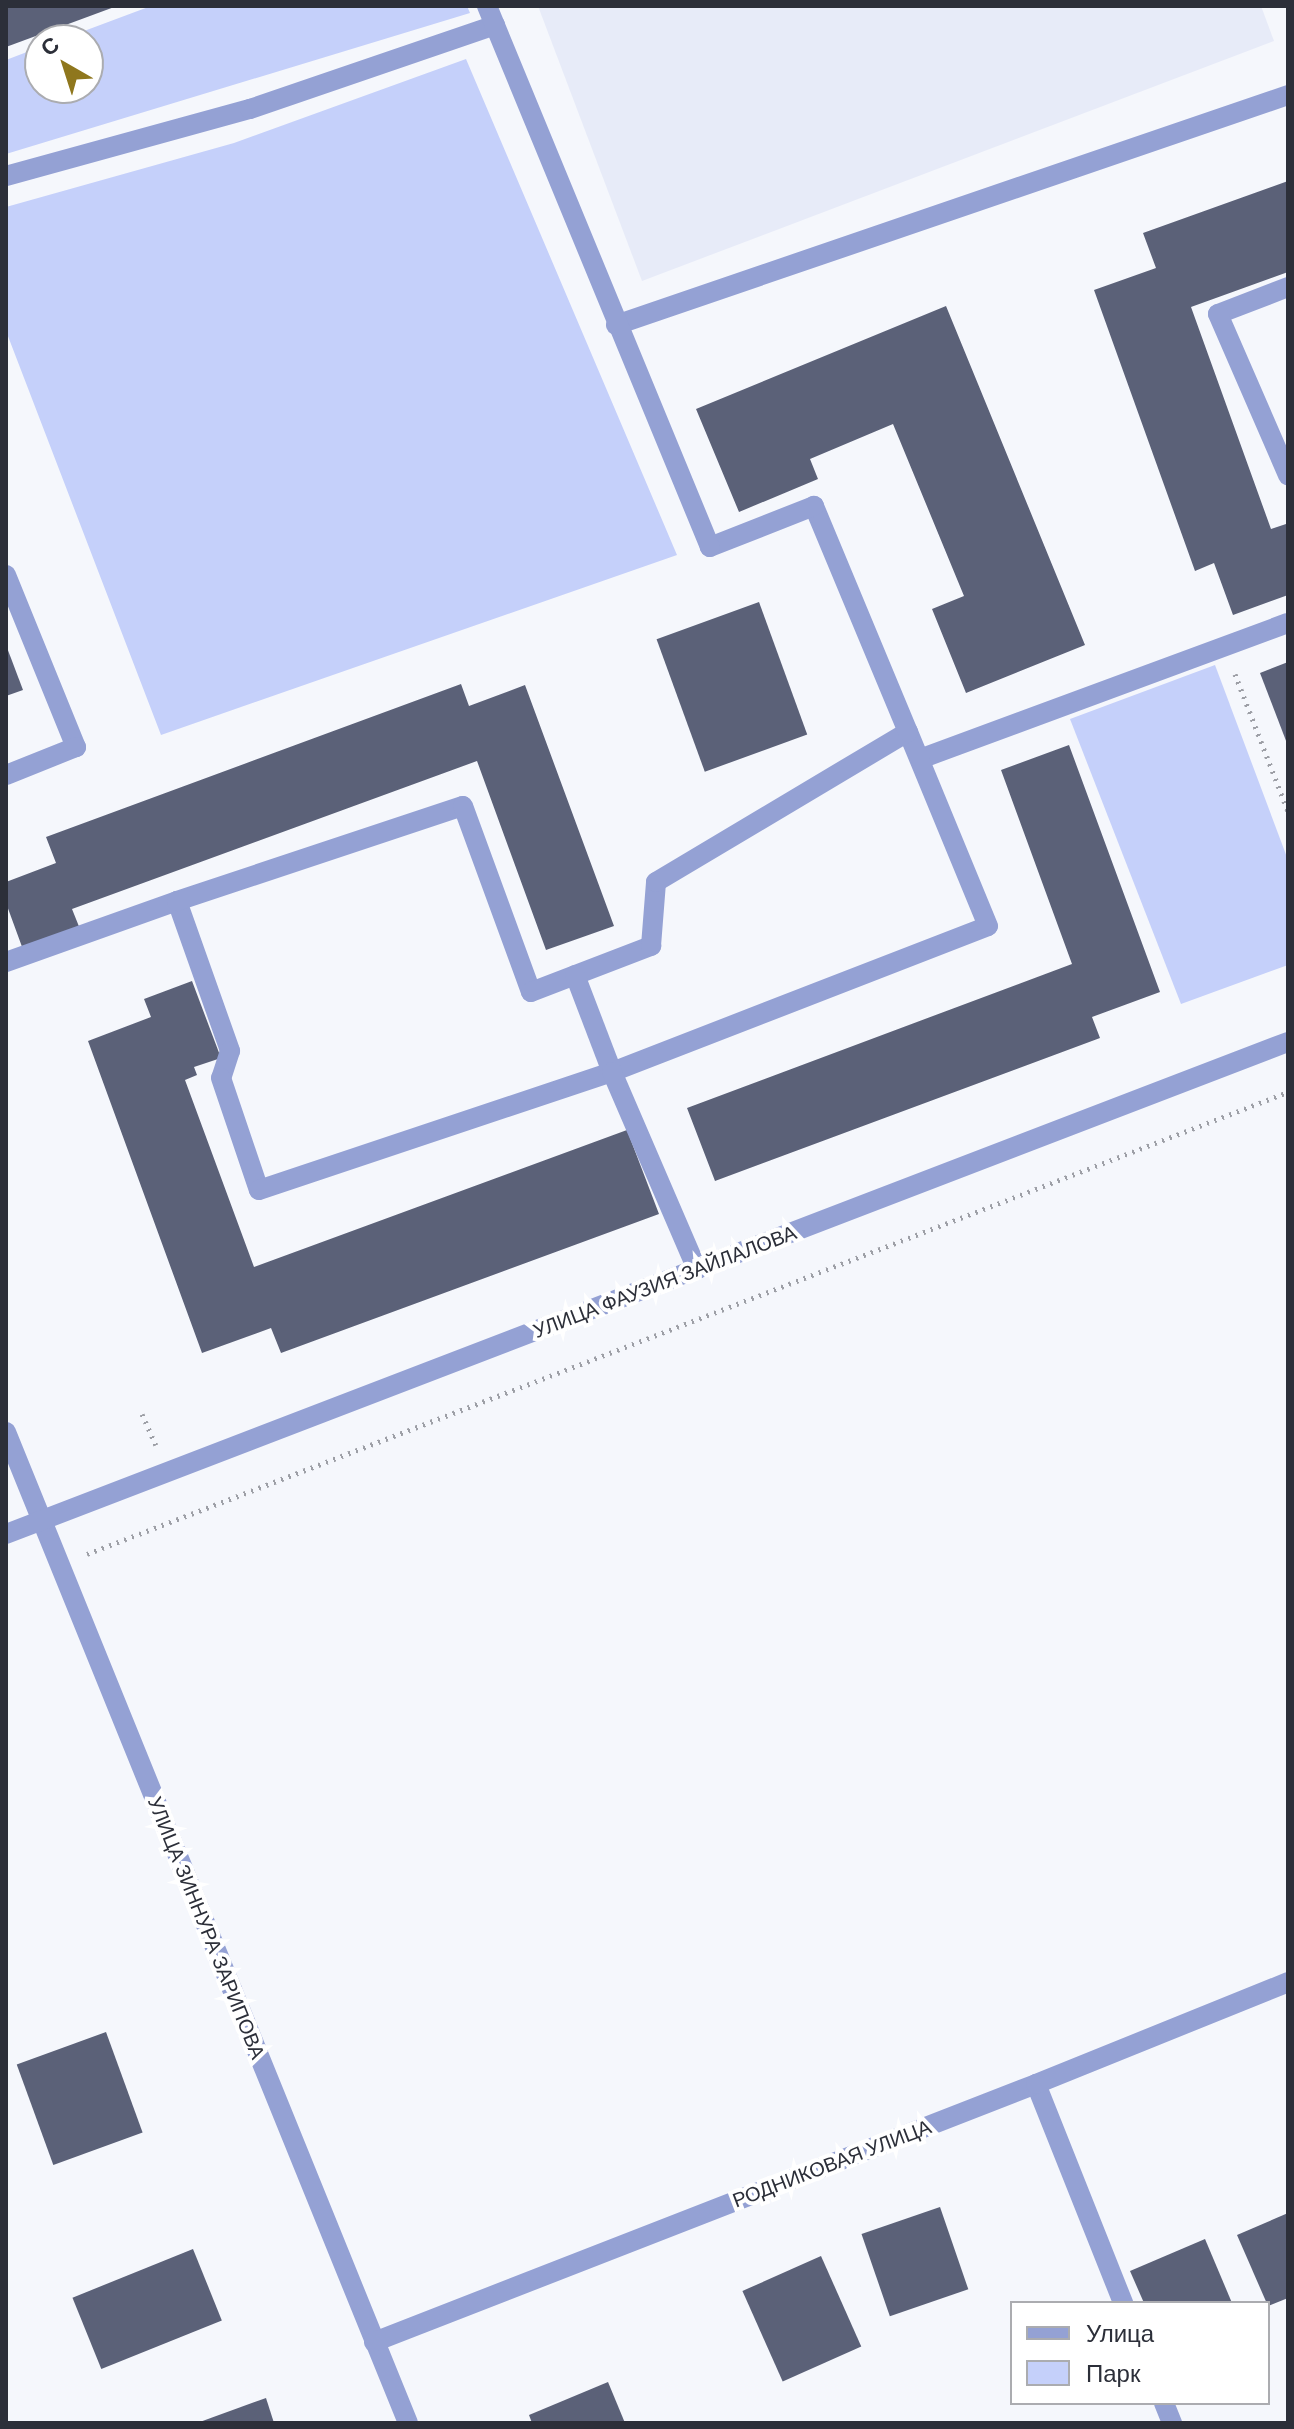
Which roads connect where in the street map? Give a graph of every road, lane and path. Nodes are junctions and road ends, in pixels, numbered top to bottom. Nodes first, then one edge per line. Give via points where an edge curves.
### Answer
1 (491, 16) edge
2 (1288, 95) edge
3 (6, 176) edge
4 (1288, 287) edge
5 (616, 325) junction
6 (1288, 475) edge
7 (6, 575) edge
8 (1288, 623) edge
9 (1224, 647) junction
10 (908, 732) junction
11 (920, 759) junction
12 (6, 775) edge
13 (1288, 811) edge
14 (177, 901) junction
15 (6, 962) edge
16 (575, 975) junction
17 (1288, 1042) edge
18 (612, 1072) junction
19 (1288, 1092) edge
20 (697, 1269) junction
21 (6, 1432) edge
22 (41, 1520) junction
23 (6, 1534) edge
24 (59, 1565) junction
25 (1288, 1982) edge
26 (1036, 2084) junction
27 (1122, 2301) edge
28 (374, 2342) junction
29 (408, 2423) edge

1 - 3 street via 250,109
1 - 5 street
2 - 5 street
4 - 6 street via 1218,314
5 - 10 street via 710,547 814,506
7 - 12 street via 76,747
8 - 9 street
9 - 11 street
9 - 13 path
10 - 11 street
10 - 16 street via 656,882 651,946
11 - 18 street via 988,926
14 - 15 street
14 - 16 street via 463,806 531,992
14 - 18 street via 230,1051 221,1078 259,1190
16 - 18 street
17 - 20 street, УЛИЦА ФАУЗИЯ ЗАЙЛАЛОВА
18 - 20 street
19 - 24 path
20 - 22 street, УЛИЦА ФАУЗИЯ ЗАЙЛАЛОВА
21 - 22 street, УЛИЦА ЗИННУРА ЗАРИПОВА
22 - 23 street, УЛИЦА ФАУЗИЯ ЗАЙЛАЛОВА
22 - 24 street, УЛИЦА ЗИННУРА ЗАРИПОВА
24 - 28 street, УЛИЦА ЗИННУРА ЗАРИПОВА
25 - 26 street, РОДНИКОВАЯ УЛИЦА
26 - 27 street
26 - 28 street, РОДНИКОВАЯ УЛИЦА
28 - 29 street, УЛИЦА ЗИННУРА ЗАРИПОВА

